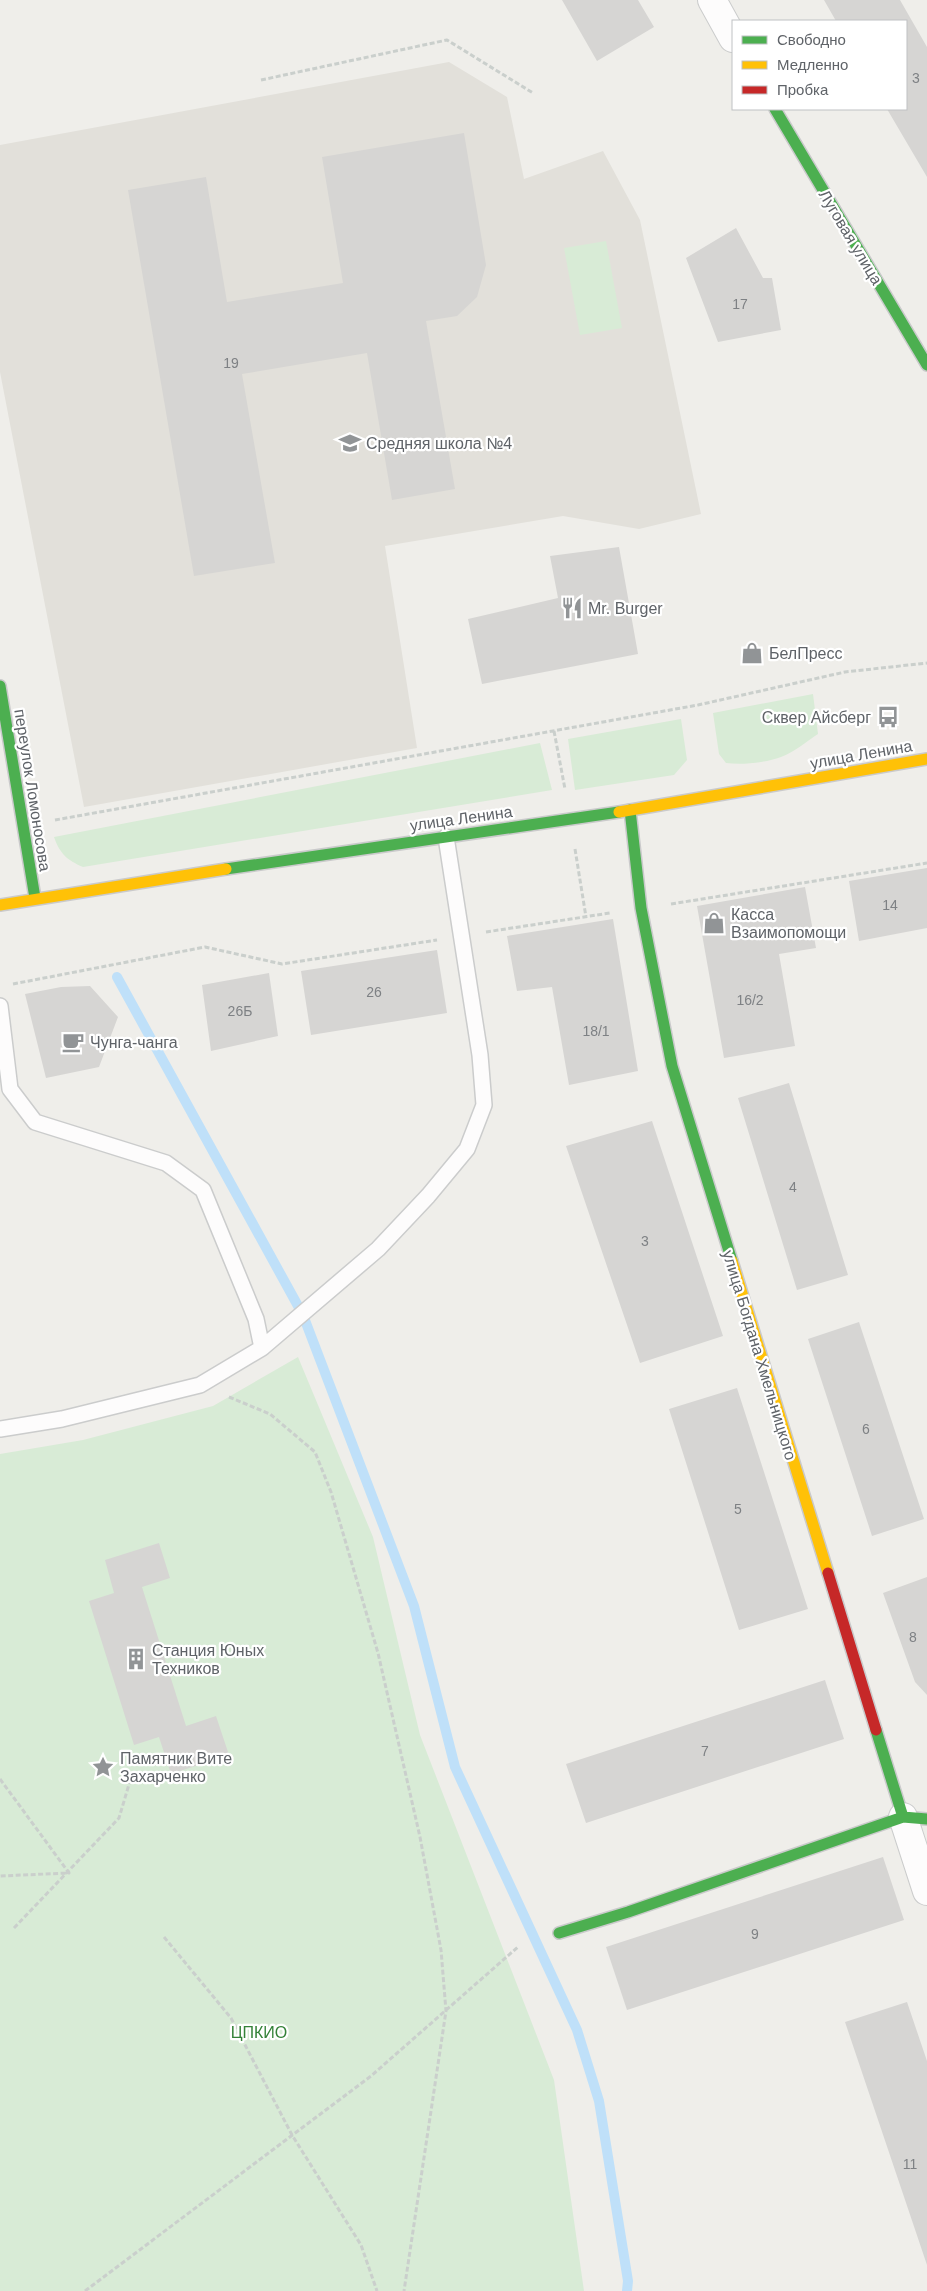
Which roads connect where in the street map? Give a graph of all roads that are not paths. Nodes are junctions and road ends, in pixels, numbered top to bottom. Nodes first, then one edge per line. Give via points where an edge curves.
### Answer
1 (712, 0) edge
2 (732, 36) edge
3 (776, 110) edge
4 (927, 365) edge
5 (0, 686) edge
6 (927, 759) edge
7 (630, 810) junction
8 (446, 837) junction
9 (35, 898) junction
10 (0, 905) edge
11 (0, 1006) edge
12 (262, 1348) junction
13 (0, 1429) edge
14 (915, 1818) edge
15 (927, 1891) edge
16 (559, 1933) dead end

1 - 2 street
3 - 4 street, Луговая улица
5 - 9 street, переулок Ломоносова
6 - 7 street, улица Ленина
7 - 8 street, улица Ленина
7 - 14 street, улица Богдана Хмельницкого via 641,908 672,1066
8 - 9 street, улица Ленина
8 - 12 lane via 480,1055 484,1105 467,1149 428,1196 378,1249
9 - 10 street, улица Ленина
11 - 12 lane via 10,1088 35,1122 166,1163 203,1190 256,1319
12 - 13 lane via 200,1385 62,1419
14 - 15 street, улица Богдана Хмельницкого
14 - 16 street

